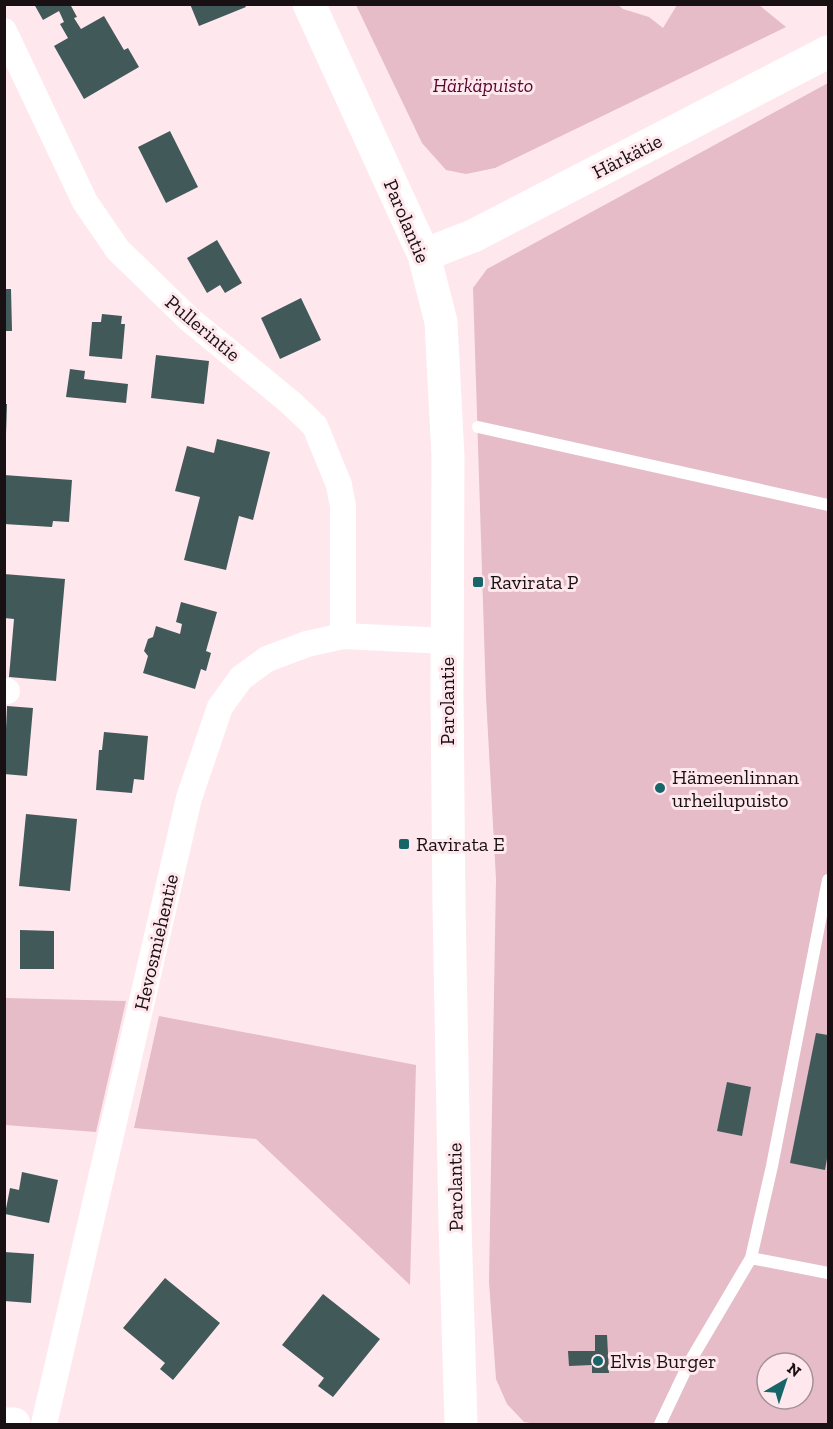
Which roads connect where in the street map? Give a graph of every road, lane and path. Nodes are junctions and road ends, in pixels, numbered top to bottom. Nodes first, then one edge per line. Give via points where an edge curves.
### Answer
1 (309, 4) edge
2 (4, 31) edge
3 (828, 52) edge
4 (424, 255) junction
5 (478, 427) dead end
6 (828, 506) edge
7 (342, 636) junction
8 (447, 641) junction
9 (828, 880) edge
10 (751, 1258) junction
11 (828, 1274) edge
12 (4, 1424) edge
13 (14, 1425) edge
14 (44, 1425) edge
15 (461, 1425) edge
16 (660, 1425) edge

1 - 4 main road, Parolantie
2 - 7 street, Pullerintie via 85,202 118,250 189,319 315,426 339,485 343,506
3 - 4 main road, Härkätie via 473,236
4 - 8 main road, Parolantie via 441,322 448,457
5 - 6 lane
7 - 8 street, Hevosmiehentie
7 - 14 street, Hevosmiehentie via 267,659 241,678 220,707 189,798
8 - 15 main road, Parolantie
9 - 10 lane
10 - 11 lane
10 - 16 lane via 689,1363
12 - 13 main road

